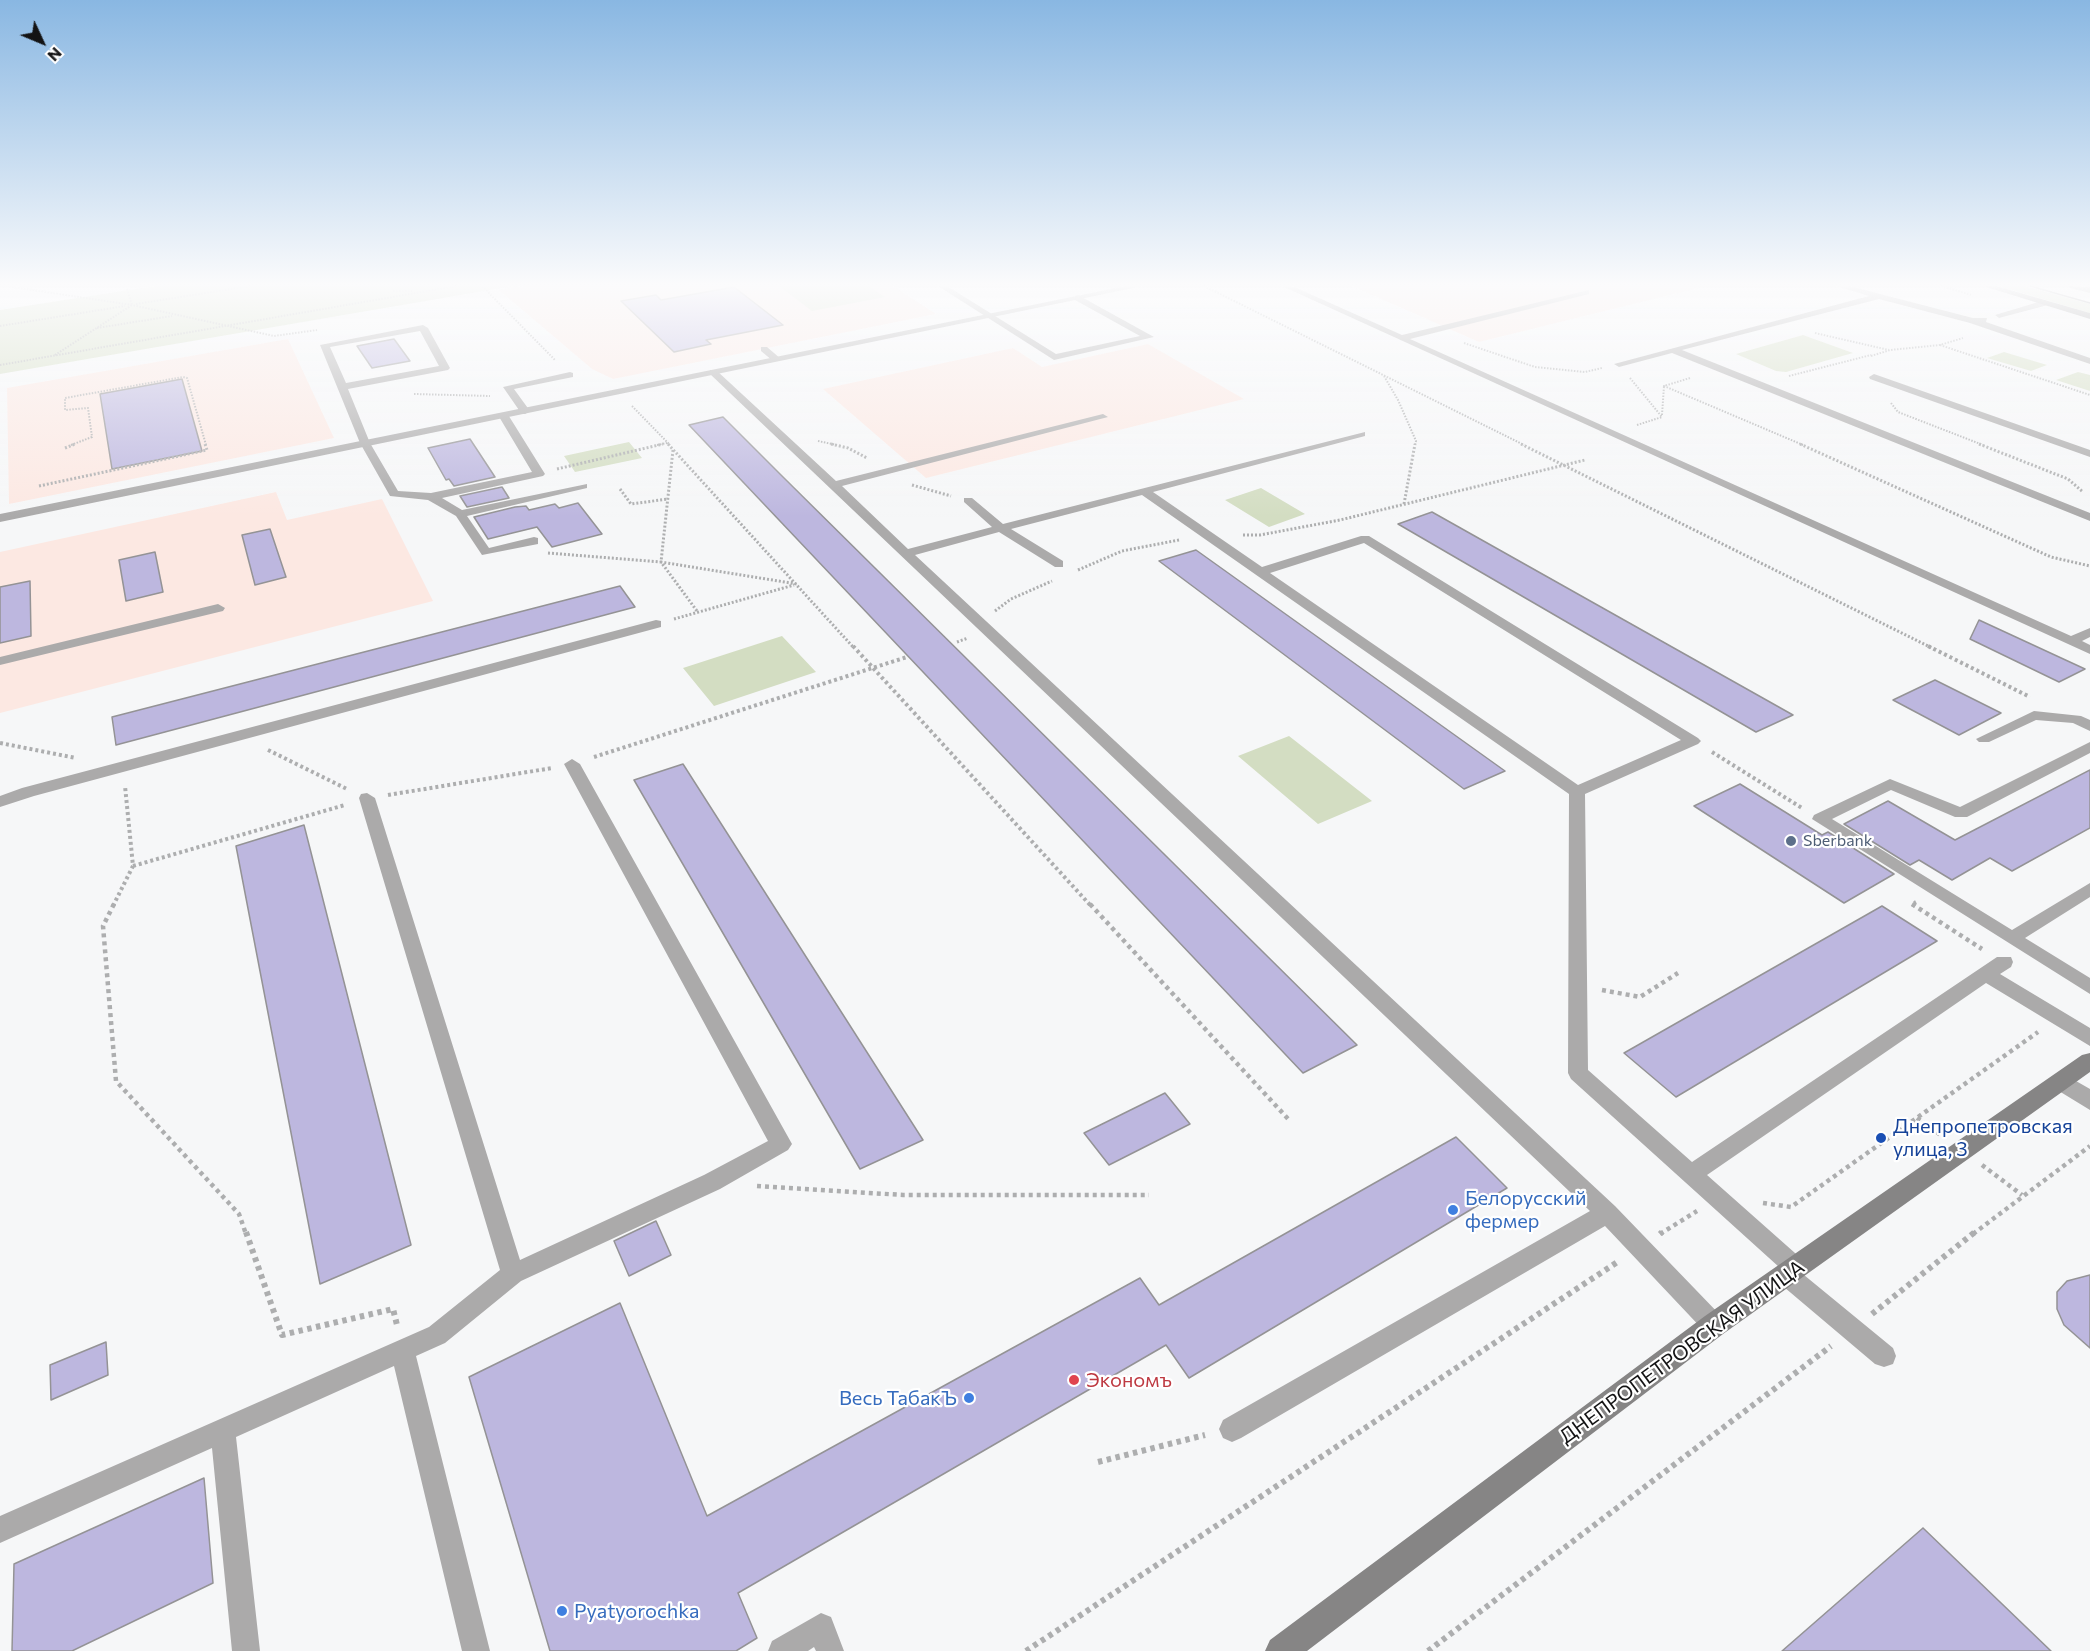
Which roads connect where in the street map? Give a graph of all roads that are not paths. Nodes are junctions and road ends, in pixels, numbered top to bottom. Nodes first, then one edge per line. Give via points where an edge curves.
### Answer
1 (332, 363) edge
2 (442, 363) edge
3 (756, 363) edge
4 (1457, 363) edge
5 (1623, 363) edge
6 (1703, 363) edge
7 (1619, 364) road end
8 (713, 372) junction
9 (570, 375) road end
10 (1874, 377) road end
11 (342, 387) junction
12 (525, 411) junction
13 (503, 415) junction
14 (1103, 417) dead end
15 (1361, 434) dead end
16 (365, 443) junction
17 (2090, 454) edge
18 (539, 474) junction
19 (833, 485) junction
20 (583, 486) dead end
21 (1144, 491) junction
22 (552, 493) junction
23 (431, 497) junction
24 (968, 500) dead end
25 (460, 514) junction
26 (2090, 517) edge
27 (0, 518) edge
28 (1001, 528) junction
29 (534, 541) road end
30 (906, 553) junction
31 (1060, 571) road end
32 (1259, 572) junction
33 (218, 608) dead end
34 (656, 624) road end
35 (2090, 632) edge
36 (2072, 641) junction
37 (2090, 650) edge
38 (0, 661) edge
39 (2090, 726) edge
40 (1984, 739) dead end
41 (2090, 747) edge
42 (572, 764) road end
43 (1577, 792) junction
44 (367, 798) road end
45 (0, 802) edge
46 (2090, 889) edge
47 (2012, 938) junction
48 (2004, 962) road end
49 (1986, 974) junction
50 (2090, 987) edge
51 (2090, 1038) edge
52 (2090, 1061) edge
53 (2062, 1082) junction
54 (2090, 1101) edge
55 (1691, 1174) junction
56 (1607, 1213) junction
57 (1791, 1271) junction
58 (513, 1274) junction
59 (1714, 1325) junction
60 (402, 1350) junction
61 (1884, 1356) dead end
62 (1232, 1429) road end
63 (222, 1430) junction
64 (0, 1530) edge
65 (246, 1651) edge
66 (477, 1651) edge
67 (782, 1651) edge
68 (830, 1651) edge
69 (1281, 1651) edge

1 - 11 lane
2 - 11 lane via 445,368
3 - 8 street
4 - 36 lane
5 - 7 lane
6 - 26 lane
8 - 12 street
8 - 19 lane
9 - 12 lane via 507,387
10 - 17 lane
11 - 16 lane
12 - 13 street
13 - 16 street
13 - 18 lane
14 - 19 lane
15 - 21 lane
16 - 23 lane via 394,494
16 - 27 street
18 - 22 lane
18 - 23 lane
19 - 30 lane
20 - 22 lane
21 - 28 lane
21 - 32 lane
22 - 25 lane
23 - 25 lane
24 - 28 lane
25 - 29 lane via 486,552
28 - 30 lane
28 - 31 lane
30 - 56 lane
32 - 43 lane
32 - 43 lane via 1365,539 1693,741
33 - 38 lane
34 - 45 lane
35 - 36 lane
36 - 37 lane
39 - 40 lane via 2076,719 2034,715
41 - 47 lane via 1961,813 1890,784 1820,819
42 - 58 lane via 781,1144 712,1182
43 - 55 lane via 1578,1073
44 - 58 lane
46 - 47 lane
47 - 50 lane
48 - 49 lane
49 - 51 lane
49 - 55 lane
52 - 53 street, ДНЕПРОПЕТРОВСКАЯ УЛИЦА
53 - 54 street
53 - 57 street, ДНЕПРОПЕТРОВСКАЯ УЛИЦА
55 - 57 lane
56 - 59 lane
56 - 62 lane
57 - 59 street, ДНЕПРОПЕТРОВСКАЯ УЛИЦА
57 - 61 lane
58 - 60 lane via 437,1335
59 - 69 street, ДНЕПРОПЕТРОВСКАЯ УЛИЦА
60 - 63 lane
60 - 66 lane
63 - 64 lane
63 - 65 lane
67 - 68 lane via 820,1627

